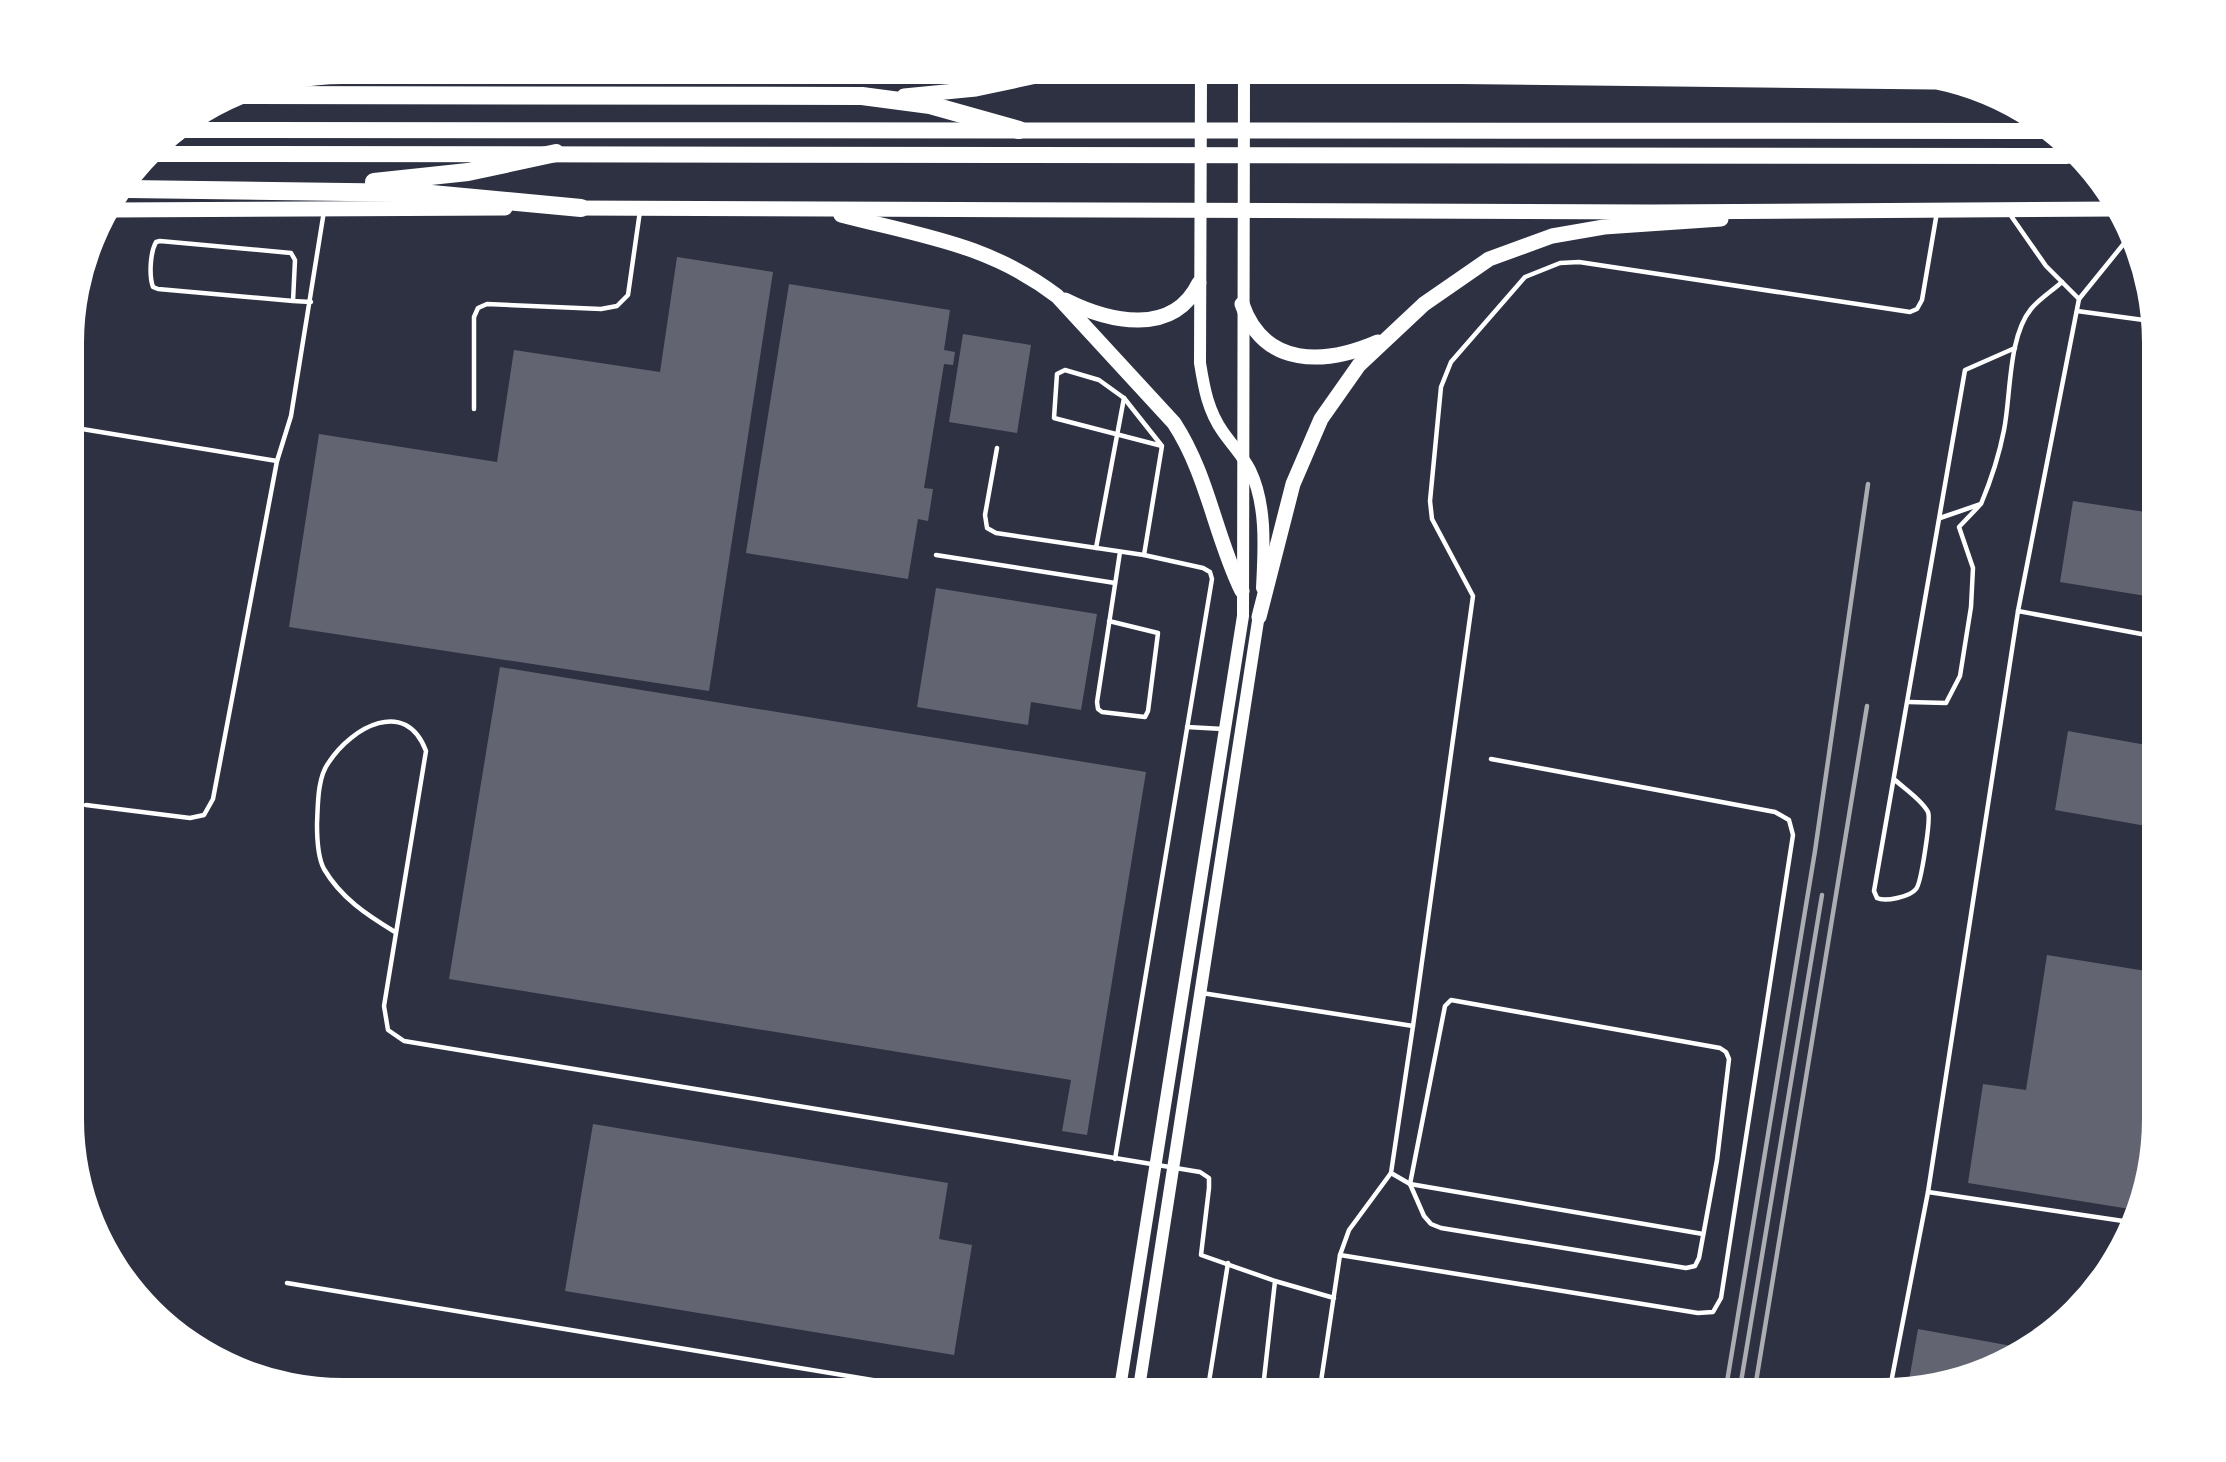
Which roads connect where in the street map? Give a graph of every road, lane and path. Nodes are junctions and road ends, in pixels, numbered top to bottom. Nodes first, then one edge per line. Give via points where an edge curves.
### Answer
1 (999, 84) edge
2 (1201, 84) edge
3 (1244, 84) edge
4 (270, 95) edge
5 (872, 97) junction
6 (196, 130) edge
7 (1019, 130) junction
8 (2032, 131) edge
9 (556, 153) junction
10 (166, 154) edge
11 (2062, 156) edge
12 (135, 189) edge
13 (283, 189) junction
14 (325, 208) junction
15 (582, 208) junction
16 (640, 209) junction
17 (2105, 209) edge
18 (121, 210) edge
19 (818, 210) junction
20 (1938, 210) junction
21 (2007, 210) junction
22 (1762, 211) junction
23 (2123, 246) edge
24 (1199, 279) junction
25 (2062, 282) junction
26 (1057, 296) junction
27 (2079, 299) junction
28 (293, 301) junction
29 (311, 302) junction
30 (1242, 304) junction
31 (2077, 311) junction
32 (2141, 320) edge
33 (1394, 333) junction
34 (2015, 348) junction
35 (1124, 398) junction
36 (474, 409) dead end
37 (84, 429) edge
38 (1117, 435) junction
39 (1162, 446) junction
40 (997, 448) dead end
41 (1242, 455) junction
42 (277, 461) junction
43 (1981, 504) junction
44 (1940, 518) junction
45 (1096, 548) junction
46 (1120, 552) junction
47 (936, 555) dead end
48 (1144, 555) junction
49 (1115, 583) junction
50 (1242, 591) junction
51 (2018, 611) junction
52 (1260, 617) junction
53 (1109, 621) junction
54 (2142, 634) edge
55 (1909, 702) junction
56 (1187, 727) junction
57 (1225, 729) junction
58 (1491, 759) dead end
59 (1895, 780) junction
60 (86, 805) dead end
61 (395, 932) junction
62 (1202, 993) junction
63 (1413, 1026) junction
64 (1115, 1159) junction
65 (1156, 1166) junction
66 (1174, 1169) junction
67 (1392, 1173) junction
68 (1410, 1184) junction
69 (1928, 1192) junction
70 (2121, 1221) edge
71 (1703, 1234) junction
72 (1340, 1255) junction
73 (1228, 1263) junction
74 (1275, 1281) junction
75 (287, 1284) dead end
76 (1334, 1298) junction
77 (1892, 1377) edge
78 (860, 1378) edge
79 (1122, 1378) edge
80 (1141, 1378) edge
81 (1210, 1378) edge
82 (1264, 1378) edge
83 (1322, 1378) edge

1 - 5 main road
2 - 24 main road
3 - 30 main road
4 - 5 highway
5 - 7 highway via 953,110
6 - 7 highway
7 - 8 highway
9 - 10 highway
9 - 11 highway
9 - 13 highway via 468,172
12 - 13 highway
13 - 15 highway via 421,193
14 - 15 main road
14 - 18 main road
14 - 29 lane
15 - 16 main road
16 - 19 main road
16 - 36 lane via 627,295 617,306 601,309 487,304 478,308 474,316
17 - 21 main road
19 - 22 main road
19 - 26 main road via 981,252 1014,267
20 - 21 main road
20 - 22 main road
20 - 63 lane via 1922,300 1910,312 1579,262 1560,263 1526,277 1451,362 1437,412 1430,501 1432,519 1473,596
21 - 25 lane via 2046,266
22 - 33 main road via 1683,224 1604,227 1526,243 1472,269 1424,304
23 - 27 lane
24 - 26 main road via 1181,308 1146,321 1093,312
24 - 41 main road via 1200,363 1205,392 1217,423
25 - 27 lane
25 - 34 lane via 2030,310
26 - 50 main road via 1174,423 1186,442 1203,478 1224,551
27 - 31 lane
28 - 28 lane via 158,289 151,281 152,249 160,241 291,253
28 - 29 lane
29 - 42 lane via 291,416
30 - 33 main road via 1260,337 1279,350 1299,356 1344,354
30 - 41 main road
31 - 32 lane
31 - 51 lane
33 - 52 main road via 1344,383 1311,438 1293,484
34 - 43 lane via 2004,430
34 - 44 lane via 1965,370
35 - 38 lane
35 - 38 lane via 1099,380 1065,370 1057,374 1054,418
35 - 39 lane
37 - 42 lane
38 - 39 lane
38 - 45 lane
39 - 48 lane
40 - 45 lane via 985,514 987,528 996,533
41 - 50 main road
41 - 52 main road via 1256,483 1262,514
42 - 60 lane via 213,799 204,815 190,818
43 - 44 lane
43 - 55 lane via 1959,527 1973,568 1960,676 1946,703
44 - 55 lane
45 - 46 lane
46 - 48 lane
46 - 49 lane
47 - 49 lane
48 - 56 lane via 1203,568 1212,579
49 - 53 lane
50 - 57 main road via 1243,616
51 - 54 lane
51 - 69 lane
52 - 62 main road
53 - 53 lane via 1098,709 1145,717 1158,633
55 - 59 lane
56 - 57 lane
56 - 64 lane
57 - 65 main road
58 - 72 lane via 1775,812 1789,820 1793,835 1721,1298 1713,1312 1698,1313
59 - 59 lane via 1926,809 1929,820 1918,886 1910,894 1882,900 1874,891
61 - 61 lane via 426,751 420,735 404,723 373,723 350,737 327,764 318,799 317,833 322,867 340,892
61 - 64 lane via 384,1006 388,1030 404,1041
62 - 63 lane
62 - 66 main road
63 - 67 lane
64 - 65 lane
65 - 66 lane
65 - 79 main road
66 - 73 lane via 1200,1172 1209,1178 1201,1255
66 - 80 main road
67 - 68 lane
67 - 72 lane via 1349,1230
68 - 71 lane
68 - 71 lane via 1431,1224 1686,1268 1695,1266
68 - 71 lane via 1445,1006 1451,1000 1726,1052 1729,1059
69 - 70 lane
69 - 77 lane
72 - 76 lane
73 - 74 lane
73 - 81 lane
74 - 76 lane
74 - 82 lane
75 - 78 lane
76 - 83 lane

